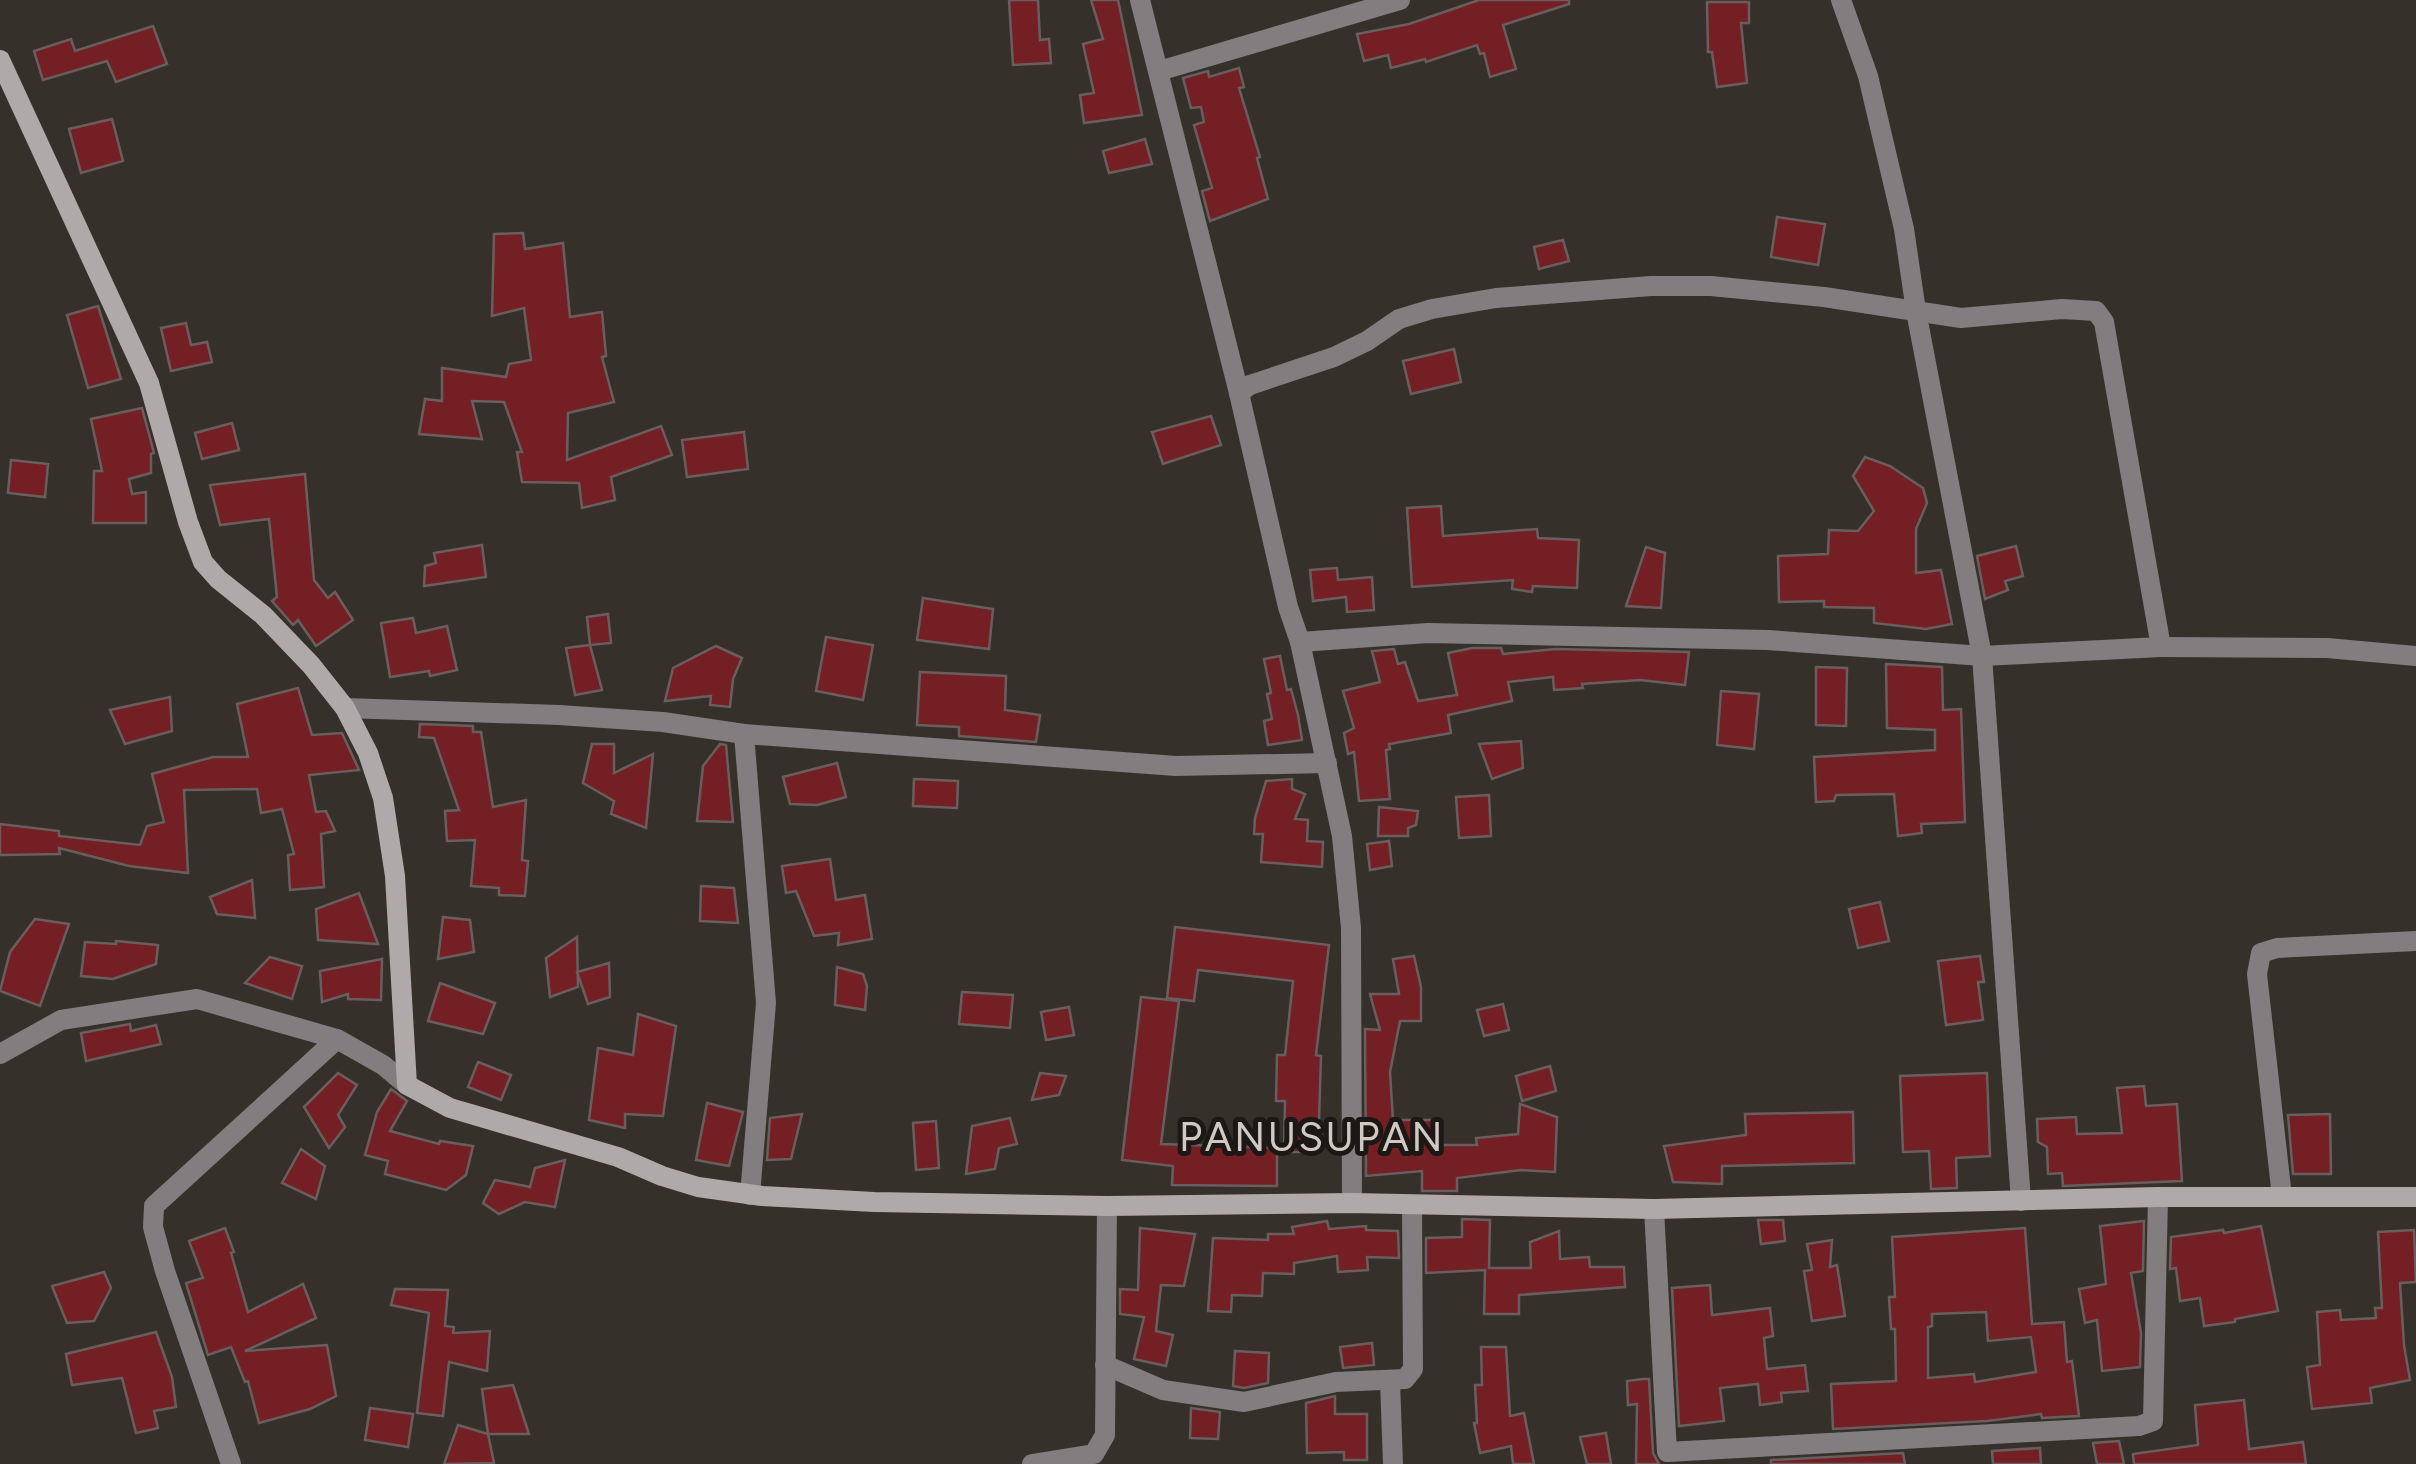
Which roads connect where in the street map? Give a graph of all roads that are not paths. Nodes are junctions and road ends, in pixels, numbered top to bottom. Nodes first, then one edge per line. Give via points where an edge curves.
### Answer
1 (1140, 0) edge
2 (1400, 0) edge
3 (1841, 0) edge
4 (0, 60) edge
5 (1159, 71) junction
6 (1916, 310) junction
7 (1239, 393) junction
8 (1300, 642) junction
9 (2161, 647) junction
10 (1982, 656) junction
11 (2416, 656) edge
12 (345, 708) junction
13 (744, 734) junction
14 (1327, 763) junction
15 (2416, 941) edge
16 (336, 1040) junction
17 (0, 1054) edge
18 (407, 1085) junction
19 (750, 1195) junction
20 (2158, 1197) junction
21 (2282, 1197) junction
22 (2416, 1197) edge
23 (2021, 1201) junction
24 (1352, 1203) junction
25 (1412, 1205) junction
26 (1107, 1206) junction
27 (1654, 1209) junction
28 (1106, 1365) junction
29 (1390, 1382) junction
30 (1667, 1458) edge
31 (231, 1464) edge
32 (1032, 1464) edge
33 (1393, 1464) edge

1 - 5 street
2 - 5 street
3 - 6 street via 1868,76
4 - 12 street via 149,383 203,562 287,640
5 - 7 street
6 - 7 street via 1711,286 1496,298 1399,319 1334,357
6 - 9 street via 1960,318 2096,311 2104,322
6 - 10 street
7 - 8 street
8 - 10 street via 1428,633 1768,640
8 - 14 street
9 - 10 street
9 - 11 street
10 - 23 street
12 - 13 street via 576,716
12 - 18 street via 383,798
13 - 14 street via 1176,766
13 - 19 street via 766,1003
14 - 24 street via 1351,928
15 - 21 street via 2261,953 2258,990
16 - 17 street via 197,999 61,1020
16 - 18 street
16 - 31 street via 154,1206 152,1227 165,1271
18 - 19 street via 450,1108 698,1187
19 - 26 street
20 - 21 street
20 - 23 street
20 - 30 street via 2153,1421
21 - 22 street
23 - 27 street
24 - 25 street
24 - 26 street
25 - 27 street
25 - 29 street via 1412,1369
26 - 28 street
27 - 30 street
28 - 29 street via 1163,1390 1244,1402 1336,1382
28 - 32 street via 1102,1444 1084,1458
29 - 33 street

